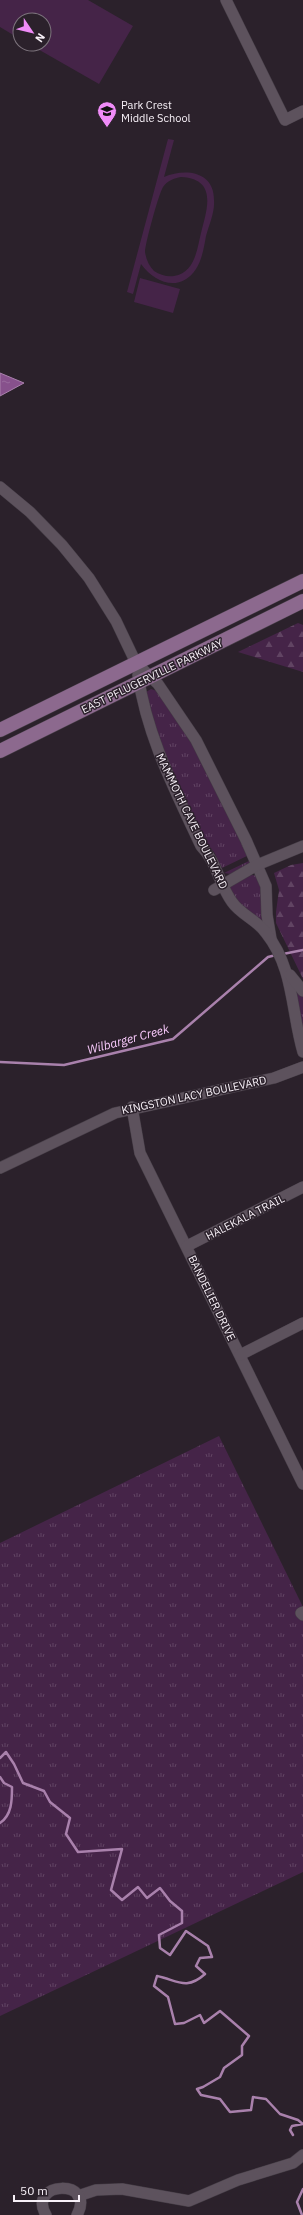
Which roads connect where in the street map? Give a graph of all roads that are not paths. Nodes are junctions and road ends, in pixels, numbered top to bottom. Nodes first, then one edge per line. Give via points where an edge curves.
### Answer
1 (226, 0) edge
2 (303, 111) edge
3 (0, 487) edge
4 (303, 581) edge
5 (303, 600) edge
6 (136, 663) junction
7 (144, 680) junction
8 (0, 730) edge
9 (0, 750) edge
10 (303, 846) edge
11 (257, 865) junction
12 (218, 887) junction
13 (271, 939) junction
14 (288, 973) junction
15 (303, 991) edge
16 (303, 1052) edge
17 (303, 1067) edge
18 (132, 1108) junction
19 (0, 1168) edge
20 (303, 1187) edge
21 (187, 1246) junction
22 (303, 1323) edge
23 (240, 1355) junction
24 (300, 1471) edge
25 (303, 1484) edge
26 (303, 2155) edge
27 (78, 2196) junction
28 (43, 2214) edge
29 (77, 2215) edge

1 - 2 street via 285,120
3 - 6 street, MAMMOTH CAVE BOULEVARD via 30,512 90,578 116,621
4 - 6 main road, EAST PFLUGERVILLE PARKWAY
5 - 7 main road, EAST PFLUGERVILLE PARKWAY
6 - 7 street, MAMMOTH CAVE BOULEVARD
6 - 8 main road, EAST PFLUGERVILLE PARKWAY
7 - 9 main road, EAST PFLUGERVILLE PARKWAY
7 - 11 street, MAMMOTH CAVE BOULEVARD via 158,684 200,747
7 - 12 street, MAMMOTH CAVE BOULEVARD via 141,697 159,757 201,846 208,853
10 - 11 street
11 - 12 street
11 - 13 street, MAMMOTH CAVE BOULEVARD via 266,886
12 - 13 street, MAMMOTH CAVE BOULEVARD
13 - 14 street, MAMMOTH CAVE BOULEVARD
14 - 15 street, MAMMOTH CAVE BOULEVARD
14 - 16 street, MAMMOTH CAVE BOULEVARD via 296,1029
17 - 18 street, KINGSTON LACY BOULEVARD via 274,1078
18 - 19 street, KINGSTON LACY BOULEVARD via 98,1120
18 - 21 street, BANDELIER DRIVE via 140,1153
20 - 21 street, HALEKALA TRAIL
21 - 23 street, BANDELIER DRIVE
22 - 23 street
23 - 24 street, BANDELIER DRIVE
24 - 25 street, BANDELIER DRIVE
26 - 27 street via 293,2163 238,2180 189,2201 122,2189 96,2190
27 - 28 street via 68,2188 51,2190 44,2200
27 - 29 street via 80,2208

